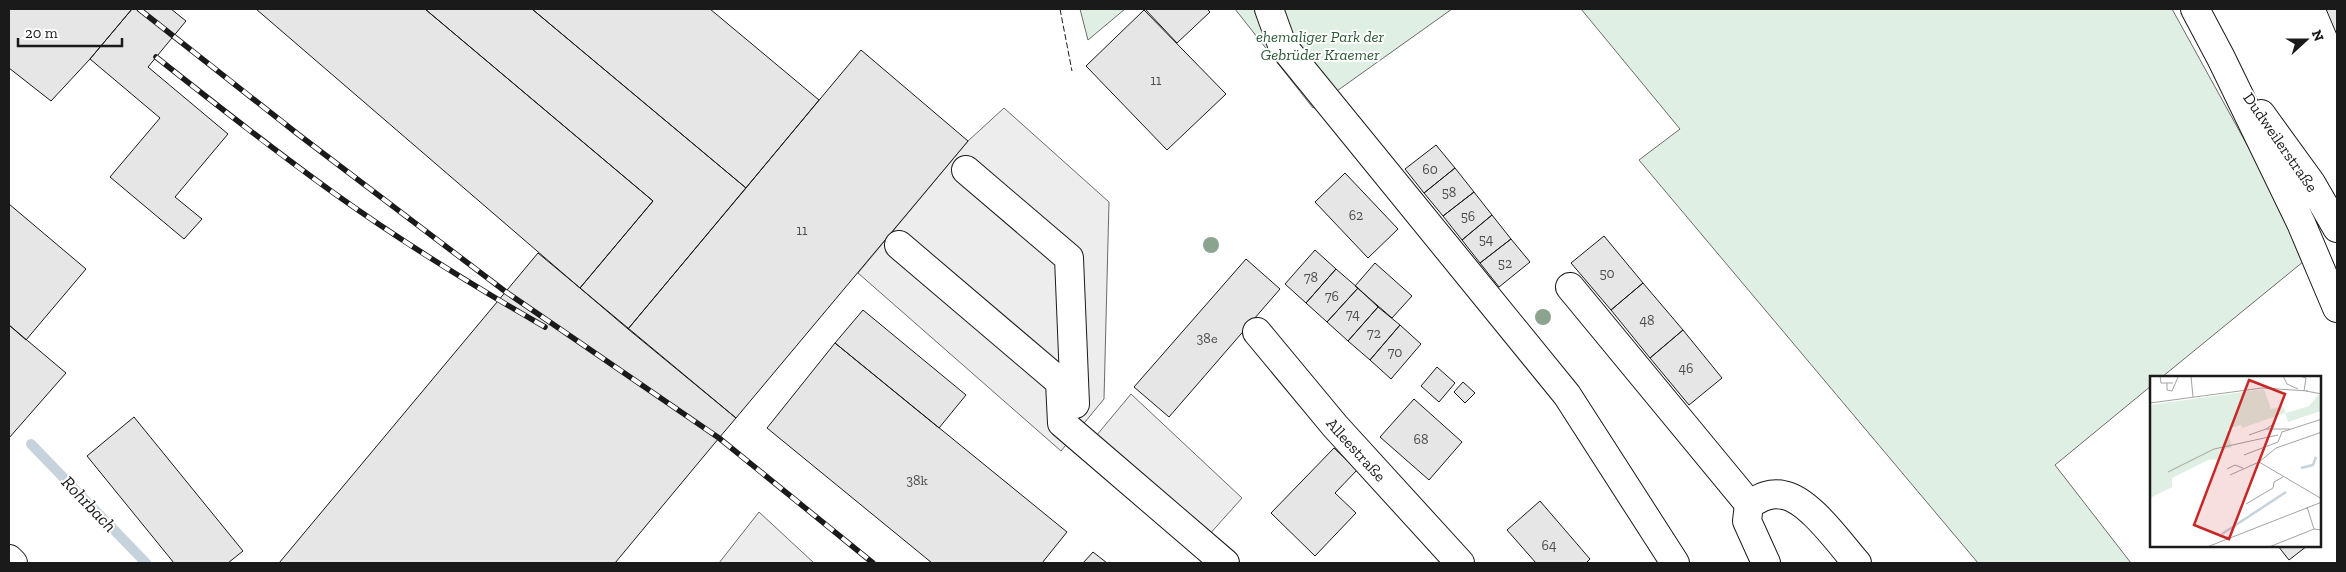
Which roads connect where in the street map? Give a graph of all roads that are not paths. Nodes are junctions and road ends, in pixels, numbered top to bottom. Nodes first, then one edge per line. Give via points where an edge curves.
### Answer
1 (1269, 9) edge
2 (2195, 9) edge
3 (2221, 58) junction
4 (966, 170) dead end
5 (2289, 199) junction
6 (2337, 228) edge
7 (899, 245) dead end
8 (2337, 266) edge
9 (1570, 287) dead end
10 (2337, 308) edge
11 (1256, 332) dead end
12 (1075, 406) dead end
13 (1749, 504) junction
14 (9, 559) edge
15 (13, 563) edge
16 (1225, 563) edge
17 (1460, 563) edge
18 (1675, 563) edge
19 (1766, 563) edge
20 (1857, 563) edge

1 - 18 main road via 1282,45 1567,395
2 - 3 main road, Dudweilerstraße
3 - 5 main road, Dudweilerstraße
3 - 6 main road, Dudweilerstraße via 2311,183
4 - 12 main road via 1069,258
5 - 8 main road, Dudweilerstraße via 2319,230
5 - 10 main road, Dudweilerstraße
7 - 16 main road via 1060,382 1062,423
9 - 13 main road
11 - 17 main road, Alleestraße via 1335,426
13 - 19 main road via 1747,521
13 - 20 main road via 1765,495 1783,495 1799,503 1815,514
14 - 15 main road

